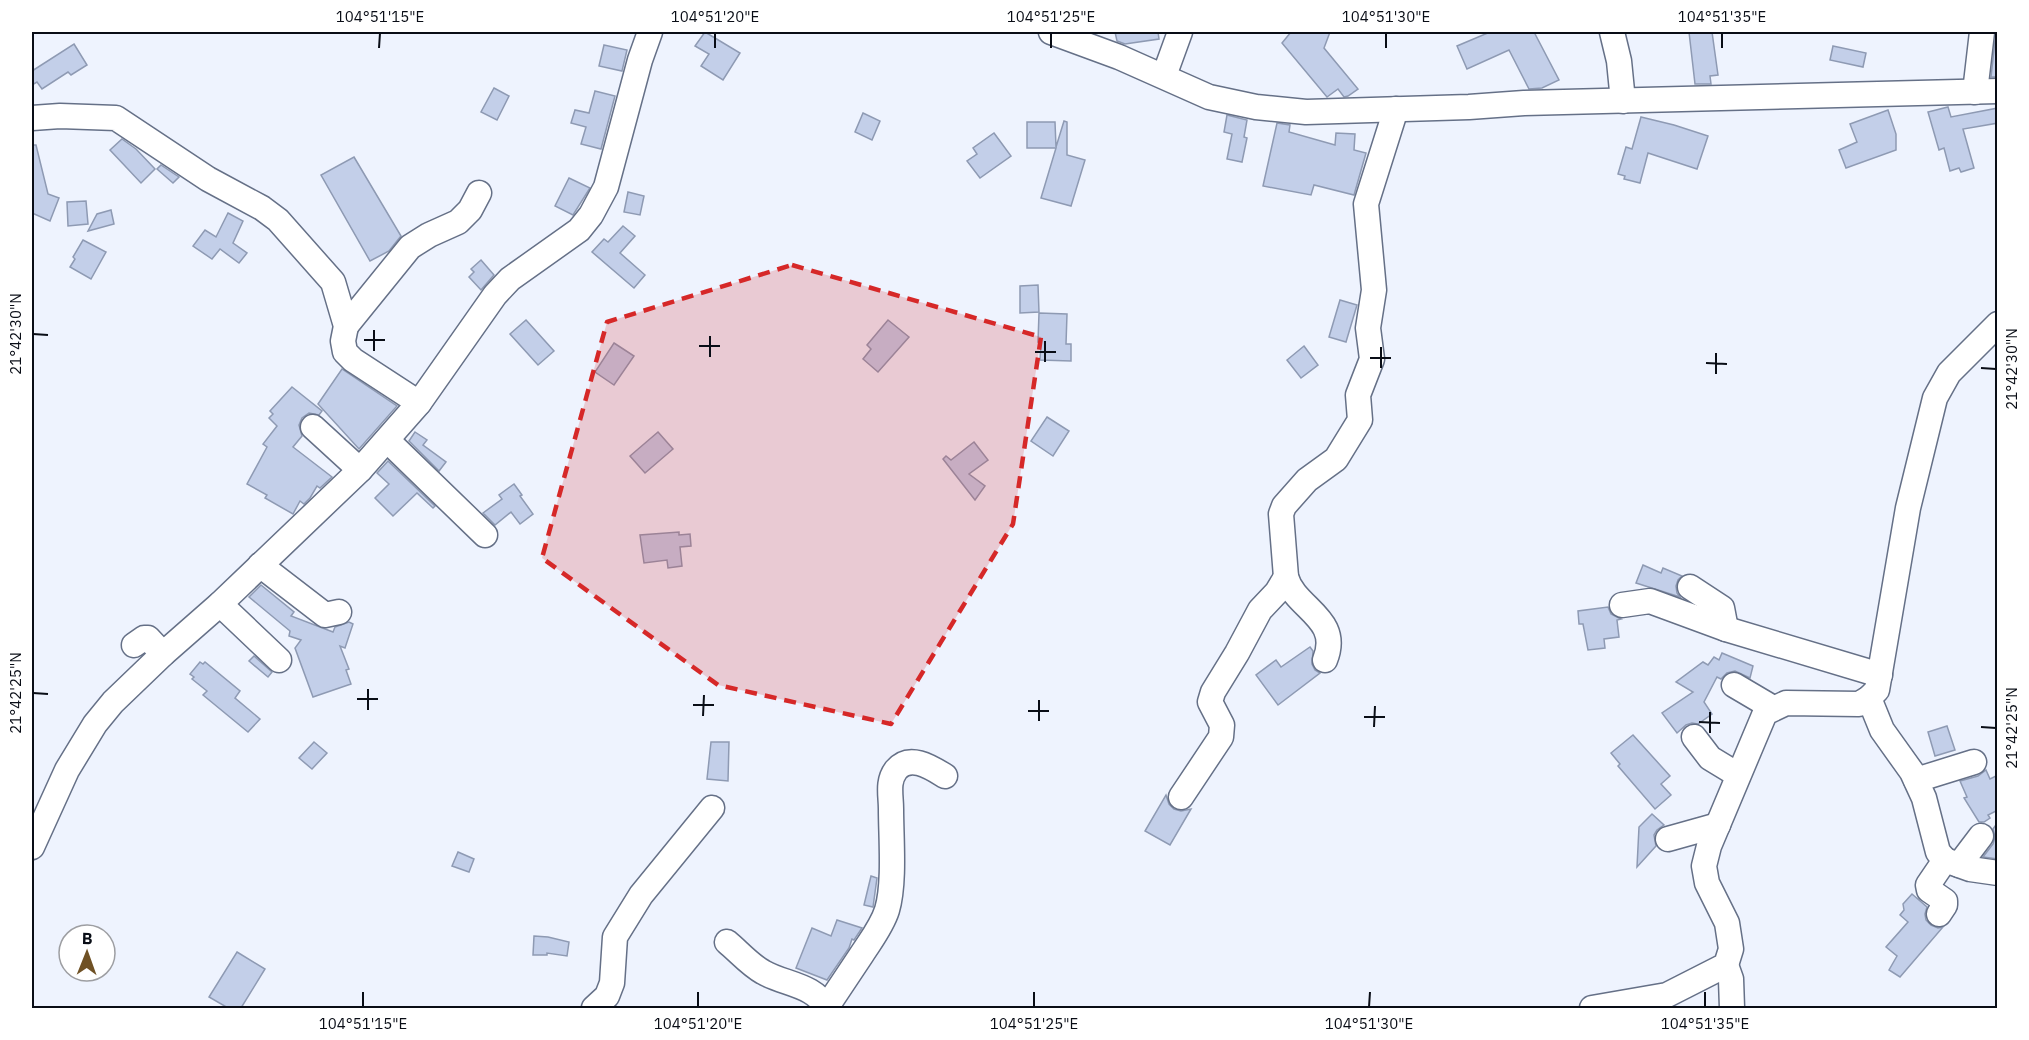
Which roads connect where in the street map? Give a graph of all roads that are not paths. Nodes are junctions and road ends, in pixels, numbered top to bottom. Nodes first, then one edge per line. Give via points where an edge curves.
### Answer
1 (650, 32) edge
2 (1051, 32) edge
3 (1180, 32) edge
4 (1612, 32) edge
5 (1982, 32) edge
6 (1164, 76) junction
7 (1986, 92) edge
8 (1623, 101) junction
9 (1396, 109) junction
10 (32, 118) edge
11 (479, 193) dead end
12 (1998, 324) edge
13 (346, 326) junction
14 (419, 403) junction
15 (313, 427) dead end
16 (387, 440) junction
17 (360, 470) junction
18 (485, 535) dead end
19 (260, 565) junction
20 (1286, 577) junction
21 (1690, 587) dead end
22 (220, 604) junction
23 (1622, 605) dead end
24 (339, 612) dead end
25 (1726, 629) junction
26 (134, 645) dead end
27 (163, 654) junction
28 (279, 660) dead end
29 (1325, 660) dead end
30 (1880, 675) junction
31 (1734, 686) dead end
32 (1869, 698) junction
33 (1773, 708) junction
34 (1694, 737) dead end
35 (1974, 762) dead end
36 (1738, 775) junction
37 (945, 776) dead end
38 (1916, 780) junction
39 (1181, 797) dead end
40 (40, 802) edge
41 (712, 808) dead end
42 (1719, 825) junction
43 (1981, 836) dead end
44 (1668, 839) dead end
45 (32, 847) edge
46 (1952, 863) junction
47 (1998, 873) edge
48 (1939, 914) dead end
49 (727, 942) dead end
50 (1726, 965) junction
51 (594, 1008) edge
52 (826, 1008) edge
53 (1592, 1008) edge
54 (1732, 1008) edge

1 - 14 street via 606,187 591,215 579,230 510,279 495,295
2 - 6 street
3 - 6 street
4 - 8 street
5 - 7 street
6 - 9 street via 1209,97 1256,107 1306,112
7 - 8 street
8 - 9 street
9 - 20 street via 1366,204 1374,290 1368,328 1372,359 1358,395 1360,420 1336,459 1307,480 1284,506 1281,514
10 - 13 street via 116,118 208,179 262,208 278,220 333,282
11 - 13 street via 458,222 410,247
12 - 30 street via 1949,373 1935,398 1908,508
13 - 14 street via 345,352
14 - 16 street
15 - 17 street
16 - 17 street
16 - 18 street
17 - 19 street
19 - 22 street
19 - 24 street via 325,615
20 - 29 street via 1288,586 1325,628 1329,651
20 - 39 street via 1260,610 1213,692 1210,702 1221,725 1221,737
21 - 25 street via 1722,608
22 - 27 street
22 - 28 street
23 - 25 street via 1650,601
25 - 30 street
26 - 27 street via 148,638
27 - 40 street via 113,702
30 - 32 street via 1877,690
31 - 33 street
32 - 33 street via 1858,704 1786,703
32 - 38 street via 1882,730
33 - 36 street via 1760,721
34 - 36 street via 1710,758
35 - 38 street
36 - 42 street
37 - 52 street via 919,762 897,768 891,778 891,884 887,910
38 - 46 street via 1938,852
40 - 45 street
41 - 51 street via 640,895 615,937 612,983 607,996
42 - 44 street
42 - 50 street via 1704,866 1707,883 1727,923 1731,949
43 - 46 street
46 - 47 street
46 - 48 street via 1928,885 1945,901
49 - 52 street via 762,972 810,992 822,999
50 - 53 street via 1667,995
50 - 54 street via 1731,979

